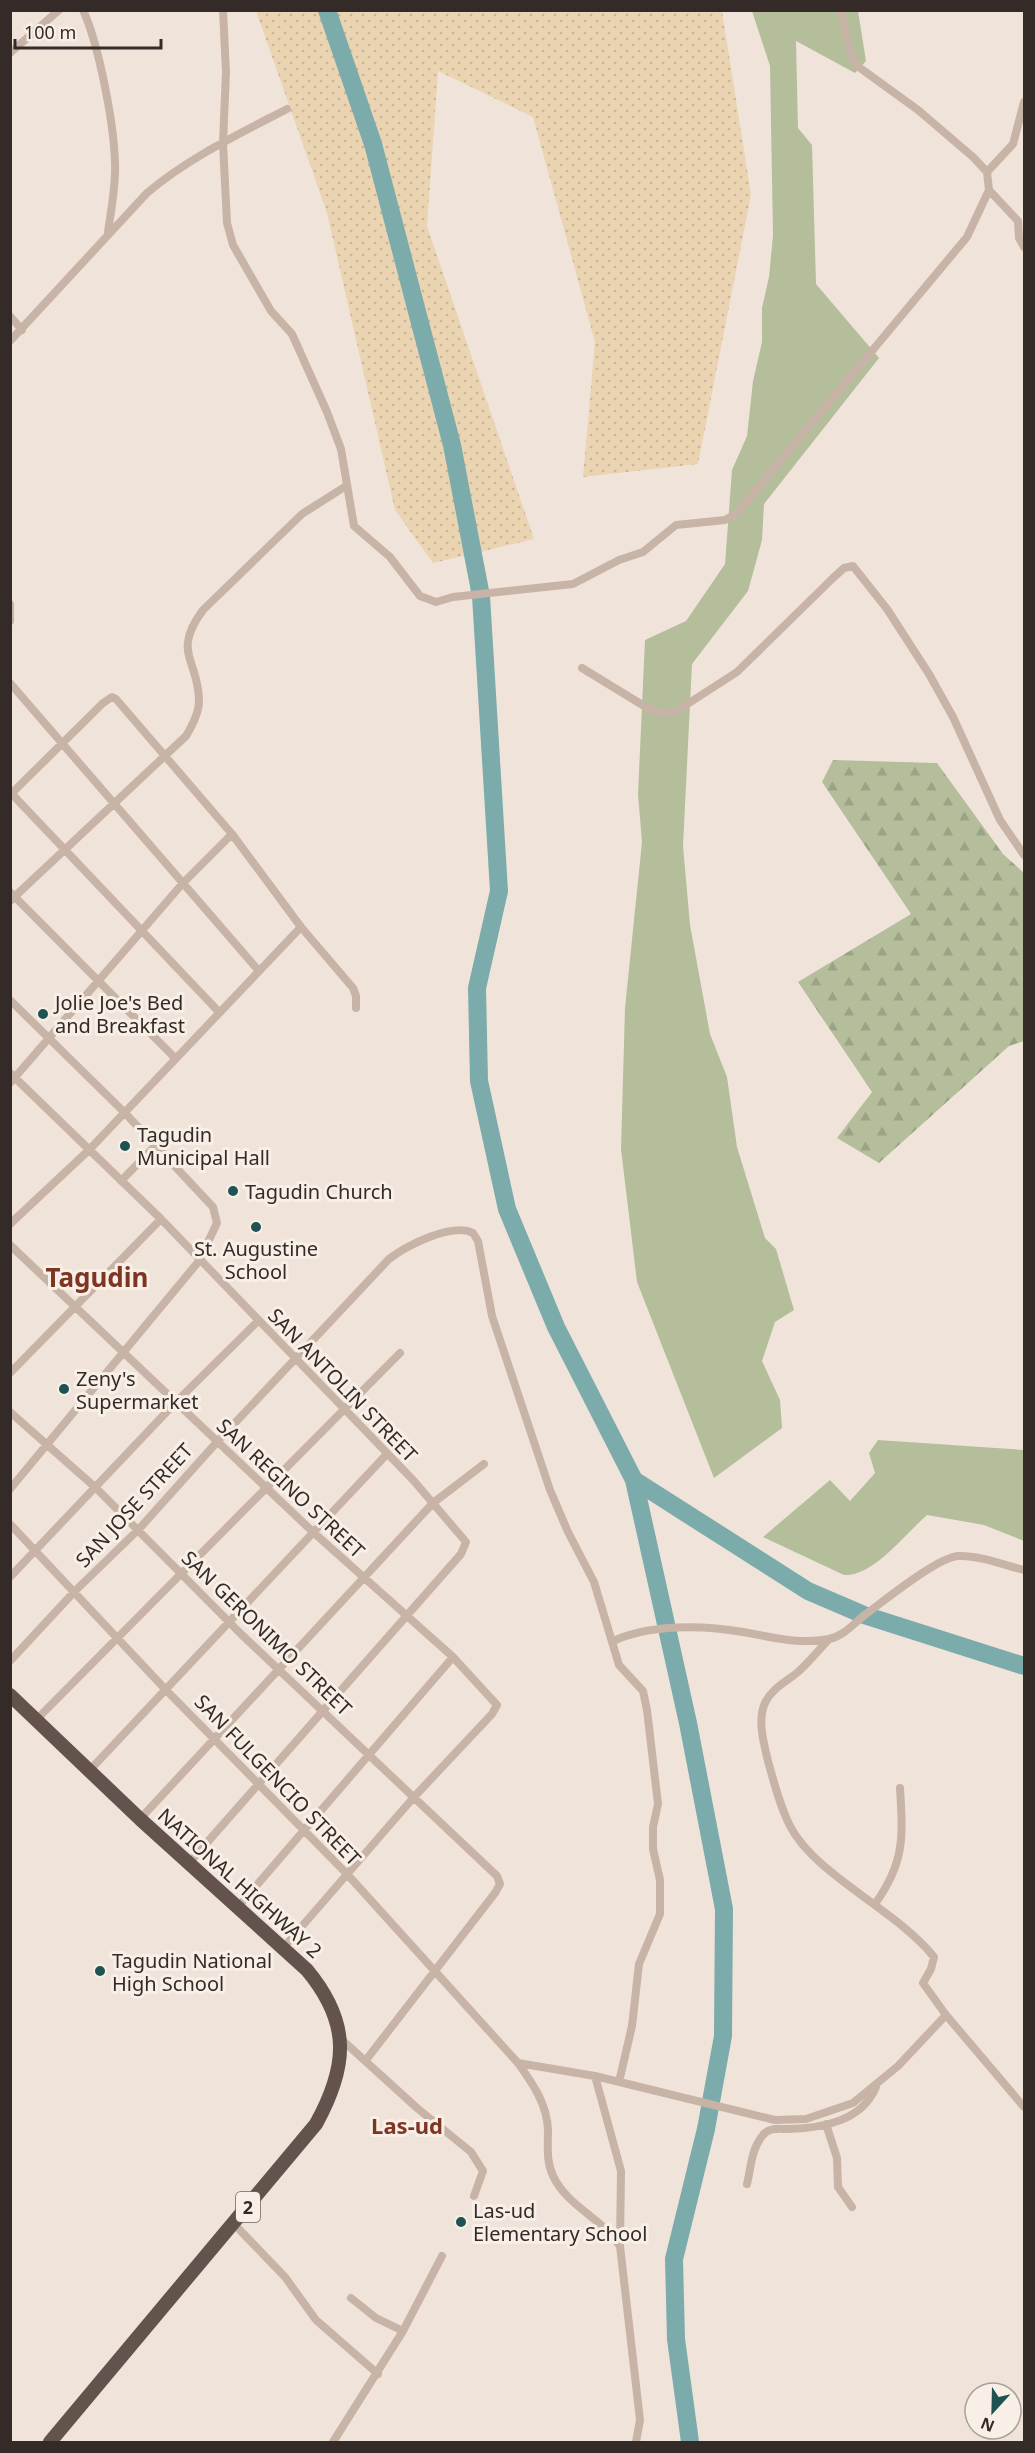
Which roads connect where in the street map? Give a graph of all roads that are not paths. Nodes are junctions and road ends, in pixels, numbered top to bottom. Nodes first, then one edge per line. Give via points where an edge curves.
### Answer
1 (59, 10) edge
2 (83, 10) edge
3 (223, 10) edge
4 (841, 10) edge
5 (10, 53) edge
6 (1024, 102) edge
7 (287, 109) dead end
8 (223, 143) junction
9 (987, 172) junction
10 (989, 190) junction
11 (108, 232) junction
12 (1024, 247) edge
13 (10, 316) edge
14 (22, 330) junction
15 (10, 341) edge
16 (346, 486) junction
17 (10, 604) edge
18 (10, 621) edge
19 (582, 668) dead end
20 (10, 683) edge
21 (63, 742) junction
22 (167, 756) junction
23 (11, 793) edge
24 (115, 804) junction
25 (232, 834) junction
26 (64, 849) junction
27 (1024, 855) edge
28 (183, 883) junction
29 (12, 896) edge
30 (301, 927) junction
31 (142, 932) junction
32 (258, 970) junction
33 (98, 982) junction
34 (10, 1000) edge
35 (356, 1008) dead end
36 (219, 1011) junction
37 (49, 1038) junction
38 (175, 1058) junction
39 (12, 1078) edge
40 (124, 1113) junction
41 (155, 1146) junction
42 (89, 1150) junction
43 (121, 1181) junction
44 (161, 1220) junction
45 (10, 1224) edge
46 (10, 1245) edge
47 (199, 1261) junction
48 (75, 1307) junction
49 (258, 1321) junction
50 (123, 1351) junction
51 (400, 1353) dead end
52 (295, 1358) junction
53 (10, 1373) edge
54 (176, 1401) junction
55 (343, 1409) junction
56 (10, 1412) edge
57 (217, 1442) junction
58 (46, 1445) junction
59 (387, 1454) junction
60 (484, 1464) dead end
61 (96, 1488) junction
62 (10, 1489) edge
63 (267, 1489) junction
64 (433, 1503) junction
65 (10, 1524) edge
66 (139, 1529) junction
67 (313, 1532) junction
68 (34, 1550) junction
69 (1024, 1570) edge
70 (182, 1575) junction
71 (10, 1576) edge
72 (363, 1578) junction
73 (75, 1591) junction
74 (405, 1617) junction
75 (228, 1621) junction
76 (118, 1639) junction
77 (829, 1639) junction
78 (613, 1641) junction
79 (453, 1658) junction
80 (10, 1661) edge
81 (278, 1670) junction
82 (166, 1690) junction
83 (10, 1695) edge
84 (324, 1712) junction
85 (36, 1720) junction
86 (215, 1739) junction
87 (368, 1755) junction
88 (89, 1771) junction
89 (258, 1784) junction
90 (900, 1788) dead end
91 (414, 1797) junction
92 (140, 1819) junction
93 (304, 1830) junction
94 (189, 1863) junction
95 (347, 1874) junction
96 (875, 1904) junction
97 (238, 1907) junction
98 (284, 1947) junction
99 (433, 1971) junction
100 (946, 2014) junction
101 (341, 2039) junction
102 (366, 2060) junction
103 (518, 2063) junction
104 (595, 2076) junction
105 (622, 2083) junction
106 (876, 2085) junction
107 (1024, 2107) edge
108 (826, 2124) junction
109 (747, 2184) dead end
110 (474, 2196) dead end
111 (852, 2207) dead end
112 (234, 2224) junction
113 (620, 2246) junction
114 (442, 2256) dead end
115 (351, 2298) dead end
116 (403, 2331) junction
117 (378, 2374) junction
118 (55, 2441) edge
119 (333, 2442) edge
120 (636, 2442) edge

1 - 5 street
2 - 11 street via 92,28 104,85 115,162
3 - 8 street
4 - 9 street via 856,65 918,110
6 - 9 street via 1013,144
7 - 8 street
8 - 11 street via 162,180
8 - 16 street via 227,223 233,245 271,311 299,348 341,449
9 - 10 street
10 - 12 street via 1018,221
10 - 16 street via 967,237 745,505 724,520 676,525 643,552 573,584 436,602 420,596 390,558 354,526
11 - 14 street
13 - 14 street
14 - 15 street
16 - 22 street via 302,514 193,623 187,653 198,693 198,711 186,736
17 - 18 street
19 - 27 street via 649,709 675,712 737,672 833,578 853,566 887,609 929,674 1000,820
20 - 21 street
21 - 22 street via 112,698 120,702
21 - 23 street
21 - 24 street
22 - 24 street
22 - 25 street
23 - 26 street
24 - 26 street
24 - 28 street
25 - 28 street
25 - 30 street
26 - 29 street
26 - 31 street
28 - 31 street
28 - 32 street
29 - 33 street
30 - 32 street
30 - 35 street via 353,988
31 - 33 street
31 - 36 street
32 - 36 street
33 - 37 street
33 - 38 street
34 - 37 street
36 - 38 street
37 - 39 street
37 - 40 street
38 - 40 street
39 - 42 street, SAN ANTOLIN STREET
40 - 41 street
40 - 42 street
41 - 43 street
41 - 47 street via 217,1215 214,1232
42 - 43 street, SAN ANTOLIN STREET
42 - 45 street
43 - 44 street, SAN ANTOLIN STREET
44 - 47 street, SAN ANTOLIN STREET
44 - 48 street
46 - 48 street, SAN REGINO STREET
47 - 49 street, SAN ANTOLIN STREET
47 - 50 street
48 - 50 street, SAN REGINO STREET
48 - 53 street
49 - 52 street, SAN ANTOLIN STREET
49 - 54 street
50 - 54 street, SAN REGINO STREET
50 - 58 street
51 - 55 street
52 - 55 street, SAN ANTOLIN STREET
52 - 57 street, SAN JOSE STREET
52 - 78 street, SAN JOSE STREET via 404,1248 426,1238 463,1230 477,1237 492,1316 550,1490 594,1582
54 - 57 street, SAN REGINO STREET
54 - 61 street
55 - 59 street, SAN ANTOLIN STREET
55 - 63 street
56 - 58 street, SAN GERONIMO STREET
57 - 63 street, SAN REGINO STREET
57 - 66 street, SAN JOSE STREET
58 - 61 street, SAN GERONIMO STREET
58 - 62 street
59 - 64 street, SAN ANTOLIN STREET
59 - 67 street
60 - 64 street
61 - 66 street, SAN GERONIMO STREET
61 - 68 street
63 - 67 street, SAN REGINO STREET
63 - 70 street
64 - 72 street
64 - 74 street, SAN ANTOLIN STREET via 464,1538 466,1546
65 - 68 street, SAN FULGENCIO STREET
66 - 70 street, SAN GERONIMO STREET
66 - 73 street, SAN JOSE STREET
67 - 72 street, SAN REGINO STREET
67 - 75 street
68 - 71 street
68 - 73 street, SAN FULGENCIO STREET
69 - 77 street via 957,1556 927,1571 841,1635
70 - 75 street, SAN GERONIMO STREET
70 - 76 street
72 - 74 street, SAN REGINO STREET
72 - 81 street
73 - 76 street, SAN FULGENCIO STREET
73 - 80 street, SAN JOSE STREET
74 - 79 street, SAN REGINO STREET
74 - 84 street
75 - 81 street, SAN GERONIMO STREET
75 - 82 street
76 - 82 street, SAN FULGENCIO STREET
76 - 85 street
77 - 78 street via 802,1641 740,1631 695,1629 636,1632
77 - 96 street via 765,1703 761,1718 764,1746 790,1827 826,1865
78 - 105 street via 619,1665 643,1691 647,1710 658,1804 653,1849 660,1880 660,1914 639,1964
79 - 87 street
79 - 91 street, SAN REGINO STREET via 497,1705
81 - 84 street, SAN GERONIMO STREET
81 - 86 street
82 - 86 street, SAN FULGENCIO STREET
82 - 88 street
83 - 85 highway, NATIONAL HIGHWAY 2 / 2
84 - 87 street, SAN GERONIMO STREET
84 - 89 street
85 - 88 highway, NATIONAL HIGHWAY 2 / 2
86 - 89 street, SAN FULGENCIO STREET
86 - 92 street
87 - 91 street, SAN GERONIMO STREET
87 - 93 street
88 - 92 highway, NATIONAL HIGHWAY 2 / 2
89 - 93 street, SAN FULGENCIO STREET
89 - 94 street
90 - 96 street via 899,1860 889,1885
91 - 95 street
91 - 99 street, SAN GERONIMO STREET via 499,1880 495,1893
92 - 94 highway, NATIONAL HIGHWAY 2 / 2
93 - 95 street, SAN FULGENCIO STREET
93 - 97 street
94 - 97 highway, NATIONAL HIGHWAY 2 / 2
95 - 98 street
95 - 99 street, SAN FULGENCIO STREET
96 - 100 street via 934,1957 923,1983
97 - 98 highway, NATIONAL HIGHWAY 2 / 2
98 - 101 highway, NATIONAL HIGHWAY 2 / 2 via 308,1970 328,1998
99 - 102 street
99 - 103 street, SAN FULGENCIO STREET
100 - 106 street
100 - 107 street
101 - 102 street
101 - 112 highway, NATIONAL HIGHWAY 2 / 2 via 337,2082 316,2124
102 - 110 street via 480,2163 483,2170
103 - 104 street
103 - 113 street, SAN FULGENCIO STREET via 543,2103 547,2152 559,2188 579,2209 612,2233
104 - 105 street
104 - 113 street via 621,2171
105 - 106 street via 792,2121 833,2112 854,2103
106 - 108 street via 870,2101 862,2108 843,2120
108 - 109 street via 778,2128 764,2134 753,2153
108 - 111 street via 837,2158 838,2187
112 - 117 street via 278,2269 316,2320
112 - 118 highway, NATIONAL HIGHWAY 2 / 2
113 - 120 street via 640,2420
114 - 116 street
115 - 116 street via 376,2318
116 - 117 street
117 - 119 street

